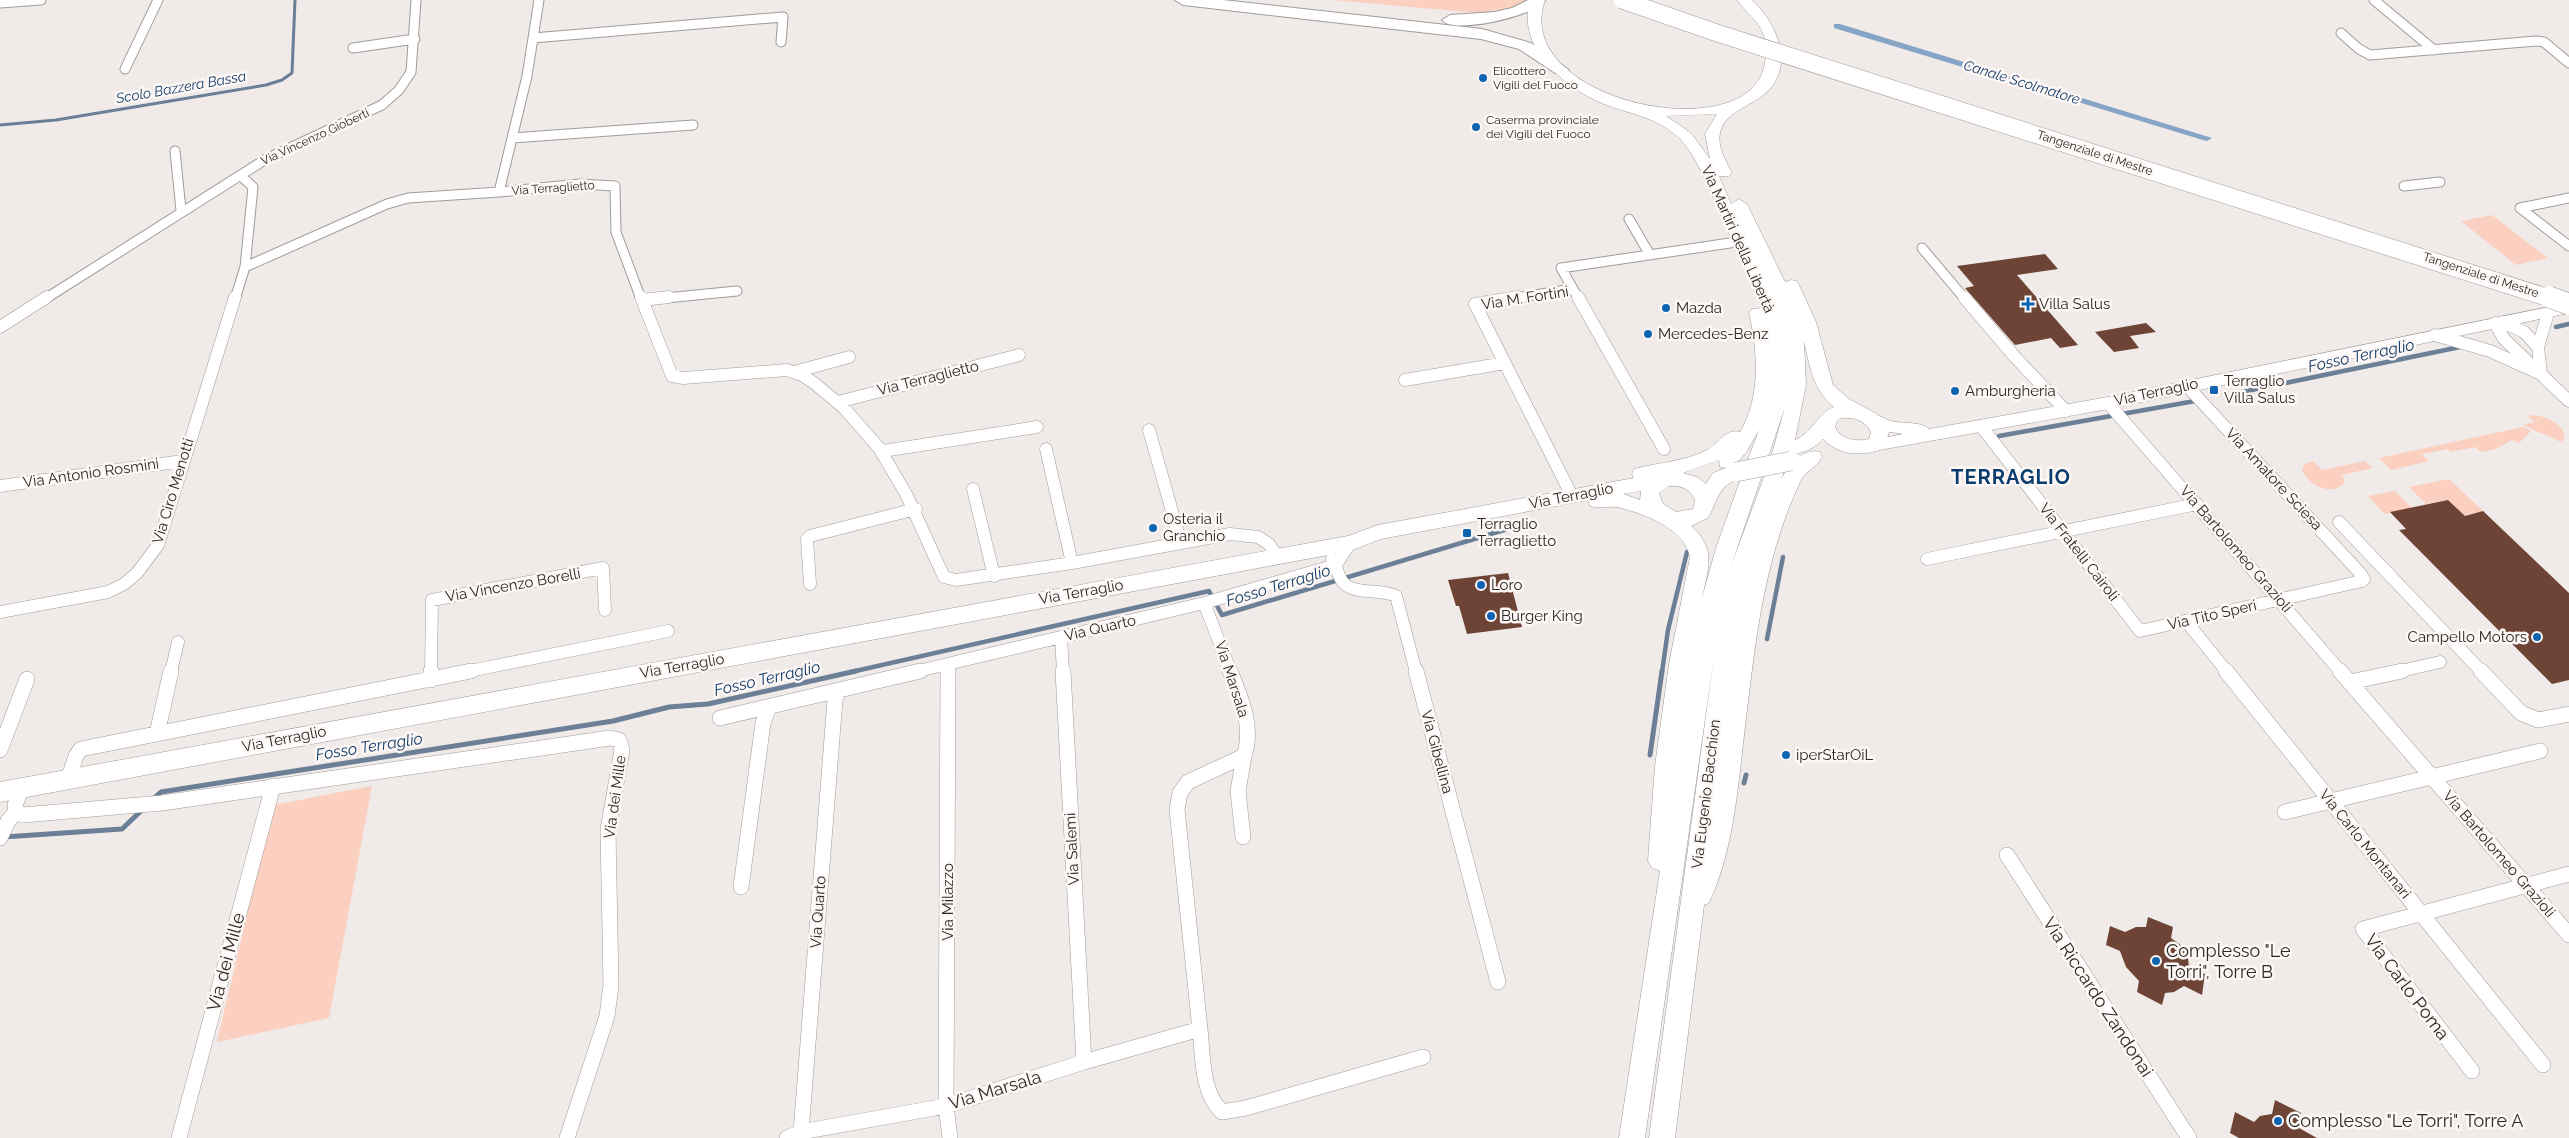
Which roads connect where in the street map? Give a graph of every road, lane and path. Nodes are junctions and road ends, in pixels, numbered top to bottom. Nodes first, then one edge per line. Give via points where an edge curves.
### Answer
1 (41, 0) edge
2 (158, 0) edge
3 (416, 0) edge
4 (540, 0) edge
5 (1188, 0) edge
6 (1253, 0) edge
7 (1622, 0) edge
8 (1648, 0) edge
9 (1744, 0) edge
10 (2374, 0) edge
11 (1537, 1) edge
12 (0, 3) edge
13 (2341, 33) dead end
14 (533, 38) junction
15 (415, 39) junction
16 (781, 42) dead end
17 (353, 48) dead end
18 (2434, 50) junction
19 (2569, 63) edge
20 (125, 69) dead end
21 (1561, 70) junction
22 (1737, 104) junction
23 (1638, 109) junction
24 (693, 125) dead end
25 (512, 138) junction
26 (175, 151) dead end
27 (240, 175) junction
28 (2440, 182) dead end
29 (2404, 186) dead end
30 (1724, 188) junction
31 (499, 192) junction
32 (2569, 198) edge
33 (181, 210) junction
34 (1630, 219) dead end
35 (1734, 240) junction
36 (2569, 246) edge
37 (1922, 248) dead end
38 (1650, 255) junction
39 (245, 267) junction
40 (1573, 289) junction
41 (738, 291) dead end
42 (2569, 292) edge
43 (642, 300) junction
44 (2569, 304) edge
45 (2569, 308) edge
46 (2548, 313) junction
47 (2499, 322) junction
48 (0, 327) edge
49 (2435, 335) junction
50 (2538, 347) junction
51 (1019, 355) dead end
52 (848, 358) dead end
53 (1505, 363) junction
54 (798, 372) junction
55 (1765, 374) junction
56 (2541, 374) junction
57 (1406, 380) dead end
58 (2187, 386) junction
59 (2569, 401) edge
60 (838, 402) junction
61 (2114, 409) junction
62 (2066, 411) junction
63 (1863, 415) junction
64 (1826, 425) junction
65 (1037, 427) dead end
66 (1149, 430) dead end
67 (1942, 432) junction
68 (1987, 433) junction
69 (1866, 447) junction
70 (1046, 449) dead end
71 (1664, 449) dead end
72 (883, 451) junction
73 (1793, 452) junction
74 (183, 461) junction
75 (1746, 463) junction
76 (1667, 479) junction
77 (0, 486) edge
78 (973, 489) dead end
79 (1572, 496) junction
80 (1705, 500) junction
81 (2197, 504) junction
82 (916, 509) junction
83 (1663, 515) junction
84 (2339, 522) dead end
85 (2064, 531) junction
86 (1357, 541) junction
87 (1181, 543) junction
88 (1277, 556) junction
89 (1927, 559) dead end
90 (1072, 563) junction
91 (1336, 566) junction
92 (2360, 573) joint
93 (994, 576) junction
94 (810, 584) dead end
95 (2280, 600) junction
96 (1206, 605) junction
97 (605, 610) dead end
98 (0, 612) edge
99 (2186, 621) junction
100 (668, 631) dead end
101 (2140, 631) joint
102 (1061, 637) junction
103 (178, 642) dead end
104 (2440, 662) dead end
105 (948, 666) junction
106 (27, 679) dead end
107 (431, 680) junction
108 (2350, 682) junction
109 (838, 692) junction
110 (770, 707) junction
111 (2569, 714) edge
112 (720, 718) dead end
113 (157, 734) junction
114 (0, 750) edge
115 (2540, 751) dead end
116 (1244, 756) junction
117 (2432, 778) junction
118 (68, 780) junction
119 (273, 786) junction
120 (11, 790) edge
121 (2331, 802) junction
122 (16, 812) junction
123 (2285, 812) dead end
124 (2, 832) edge
125 (1243, 837) dead end
126 (2007, 855) dead end
127 (2569, 874) edge
128 (741, 887) dead end
129 (2527, 887) junction
130 (2422, 915) junction
131 (1662, 930) junction
132 (2569, 935) edge
133 (1687, 938) junction
134 (1498, 982) dead end
135 (1200, 1029) junction
136 (1423, 1057) dead end
137 (1084, 1062) junction
138 (2543, 1065) dead end
139 (2472, 1071) dead end
140 (946, 1106) junction
141 (794, 1135) edge
142 (179, 1138) edge
143 (567, 1138) edge
144 (950, 1138) edge
145 (1632, 1138) edge
146 (1662, 1138) edge
147 (2189, 1138) edge

1 - 12 street
2 - 20 street
3 - 15 street, Via Vincenzo Gioberti
4 - 14 street, Via Terraglietto
5 - 21 highway via 1482,34 1525,46
6 - 11 highway via 1446,20 1505,15
7 - 44 highway, Tangenziale di Mestre, bridge
8 - 42 highway, Tangenziale di Mestre
9 - 22 main road via 1768,28 1775,59 1765,84
10 - 18 street
11 - 21 main road via 1533,16 1536,34 1544,50
13 - 18 street via 2370,55
14 - 16 street via 782,17
14 - 25 street, Via Terraglietto
15 - 17 street
15 - 27 street, Via Vincenzo Gioberti via 411,72 399,90 382,105 266,158
18 - 19 street via 2540,41
21 - 23 main road via 1591,92
22 - 23 main road via 1687,113
22 - 30 main road, Via Martiri della Libertà via 1719,118 1712,132
23 - 30 main road, Via Martiri della Libertà via 1683,132
24 - 25 street
25 - 31 street, Via Terraglietto
26 - 33 street
27 - 33 street, Via Vincenzo Gioberti
27 - 39 street, Via Ciro Menotti via 253,188
28 - 29 street
30 - 35 main road
30 - 63 main road via 1748,205 1797,298 1812,336 1818,370 1826,390
30 - 73 main road, Via Martiri della Libertà via 1779,290 1794,332 1798,352 1798,389
31 - 39 street via 408,198
31 - 43 street, Via Terraglietto via 580,184 615,186 616,232
32 - 36 street via 2520,208
33 - 48 street, Via Vincenzo Gioberti
34 - 38 street
35 - 38 street
35 - 55 main road via 1760,320 1765,343
35 - 75 main road, Via Martiri della Libertà via 1771,311 1781,357 1778,400
37 - 62 street via 2014,356
38 - 40 street via 1561,268
39 - 74 street, Via Ciro Menotti
40 - 53 street, Via M. Fortini via 1475,304
40 - 71 street, Via M. Fortini
41 - 43 street
43 - 54 street, Via Terraglietto via 672,376
45 - 46 main road, Via Terraglio
46 - 47 main road, Via Terraglio
46 - 50 street
47 - 49 main road, Via Terraglio
47 - 50 street via 2524,332
47 - 56 street via 2504,339
49 - 56 street via 2498,353
49 - 58 main road, Via Terraglio
50 - 56 street
51 - 60 street, Via Terraglietto
52 - 54 street, Via Terraglietto
53 - 57 street
53 - 79 street, Via M. Fortini
54 - 60 street
55 - 75 main road via 1762,399 1739,450
55 - 79 main road via 1736,434 1720,452 1693,463 1592,485
56 - 59 street
58 - 61 main road, Via Terraglio
58 - 92 street, Via Amatore Sciesa
60 - 72 street
61 - 62 main road, Via Terraglio
61 - 81 street, Via Bartolomeo Grazioli
62 - 68 main road, Via Terraglio
63 - 64 main road via 1837,412 1830,416
63 - 67 main road, Via Terraglio via 1887,426
63 - 69 main road via 1880,432 1878,441
64 - 69 main road via 1833,439 1842,444
64 - 73 main road, Via Terraglio
65 - 72 street
66 - 87 street
67 - 68 main road, Via Terraglio
67 - 69 main road, Via Terraglio
68 - 85 street, Via Fratelli Cairoli
69 - 73 main road, Via Terraglio
70 - 90 street
72 - 82 street
73 - 75 main road, Via Terraglio, bridge
73 - 133 main road via 1793,475 1756,577 1714,859
73 - 133 main road, Via Eugenio Bacchion via 1771,482 1744,555 1730,612
74 - 77 street, Via Antonio Rosmini
74 - 98 street, Via Ciro Menotti via 158,545 149,560 121,586 93,596
75 - 76 main road, Via Terraglio
75 - 80 main road, Via Terraglio via 1720,478
75 - 131 main road, Via Eugenio Bacchion via 1710,610
76 - 79 main road, Via Terraglio
76 - 80 main road via 1694,485
76 - 83 main road via 1651,488 1649,497 1652,505
78 - 93 street
79 - 86 main road, Via Terraglio via 1378,532
80 - 83 main road via 1704,509 1696,517 1681,520
81 - 85 street
81 - 95 street, Via Bartolomeo Grazioli
82 - 93 street via 944,577 956,580
82 - 94 street via 810,536 807,539
83 - 86 main road, Via Terraglio via 1632,503 1609,500 1381,540
83 - 131 main road via 1692,537 1700,550 1700,557 1680,664 1666,766 1660,862
84 - 111 street via 2521,713 2538,720
85 - 89 street
85 - 101 street, Via Fratelli Cairoli
86 - 91 main road, Via Terraglio
87 - 88 street via 1247,533 1273,545
87 - 90 street
88 - 91 main road, Via Terraglio
88 - 118 main road, Via Terraglio
90 - 93 street
91 - 96 street, Via Quarto
91 - 134 street, Via Gibellina via 1349,588 1381,589 1396,596
92 - 95 street, Via Tito Speri via 2362,581
95 - 99 street, Via Tito Speri
95 - 108 street, Via Bartolomeo Grazioli
96 - 102 street, Via Quarto
96 - 116 street, Via Marsala via 1243,703 1249,741
97 - 107 street, Via Vincenzo Borelli via 603,568 432,600
99 - 101 street, Via Tito Speri
99 - 121 street, Via Carlo Montanari
100 - 107 street
102 - 105 street, Via Quarto
102 - 137 street, Via Salemi
103 - 113 street
104 - 108 street
105 - 109 street, Via Quarto
105 - 140 street, Via Milazzo
106 - 114 street
107 - 113 street
108 - 117 street, Via Bartolomeo Grazioli
109 - 110 street, Via Quarto
109 - 141 street, Via Quarto via 834,700
110 - 112 street, Via Quarto
110 - 128 street via 763,723
113 - 118 street via 81,749
115 - 117 street
116 - 125 street, Via Marsala via 1238,791
116 - 135 street via 1188,782 1180,793 1178,820
117 - 121 street
117 - 129 street, Via Bartolomeo Grazioli
118 - 120 main road, Via Terraglio
119 - 122 street, Via dei Mille via 134,806 23,816
119 - 142 street, Via dei Mille
119 - 143 street, Via dei Mille via 610,738 619,740 622,750 608,830 611,985 607,1016
120 - 122 street
121 - 123 street
121 - 130 street, Via Carlo Montanari
122 - 124 street
126 - 147 street, Via Riccardo Zandonai
127 - 129 street, Via Carlo Poma
129 - 130 street, Via Carlo Poma
129 - 132 street, Via Bartolomeo Grazioli
130 - 138 street, Via Carlo Montanari
130 - 139 street, Via Carlo Poma via 2363,929
131 - 145 main road, Via Eugenio Bacchion
133 - 146 main road, Via Eugenio Bacchion
135 - 136 street via 1210,1095 1214,1107 1222,1112
135 - 137 street, Via Marsala
137 - 140 street, Via Marsala
140 - 141 street, Via Marsala
140 - 144 street, Via Milazzo

